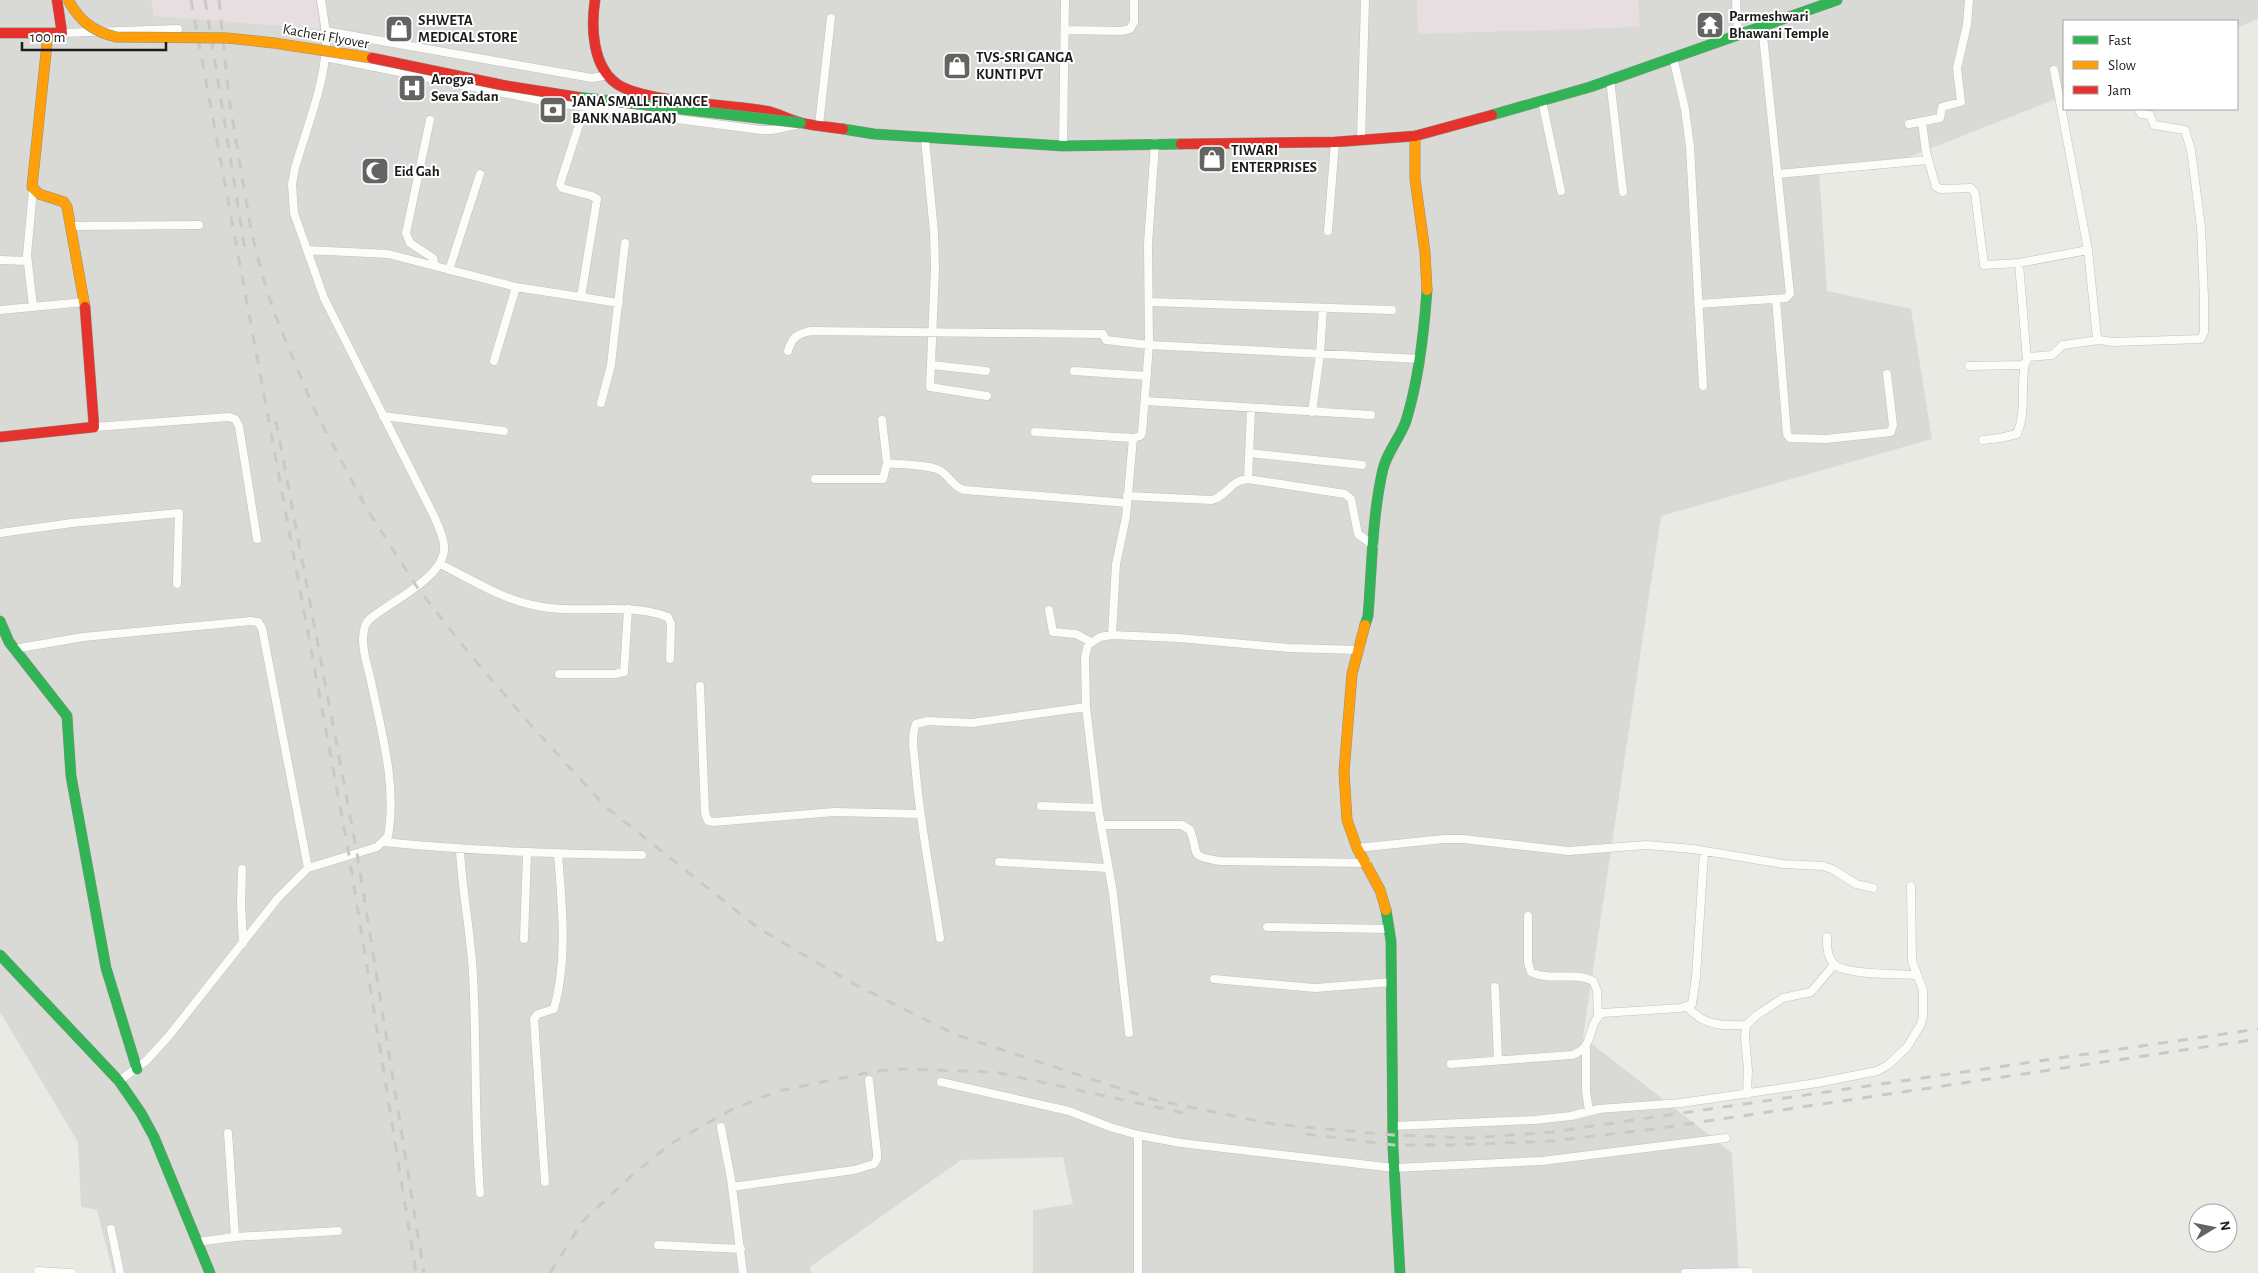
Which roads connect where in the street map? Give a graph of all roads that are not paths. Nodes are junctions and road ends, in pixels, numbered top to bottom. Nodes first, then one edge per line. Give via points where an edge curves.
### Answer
1 (56, 0) edge
2 (68, 0) edge
3 (321, 0) edge
4 (595, 0) edge
5 (1066, 0) edge
6 (1134, 0) edge
7 (1365, 0) edge
8 (1736, 0) edge
9 (1837, 0) edge
10 (1969, 0) edge
11 (831, 18) dead end
12 (1762, 26) junction
13 (178, 29) dead end
14 (1065, 30) junction
15 (325, 31) junction
16 (0, 33) edge
17 (62, 33) junction
18 (48, 34) junction
19 (1738, 35) junction
20 (325, 57) junction
21 (1673, 57) junction
22 (2054, 70) dead end
23 (609, 75) junction
24 (1610, 79) junction
25 (1542, 101) junction
26 (584, 106) junction
27 (2139, 110) edge
28 (430, 120) dead end
29 (1922, 122) junction
30 (801, 123) junction
31 (1909, 124) dead end
32 (819, 125) junction
33 (1415, 136) junction
34 (925, 139) junction
35 (1361, 140) junction
36 (1335, 142) junction
37 (1155, 143) junction
38 (1063, 146) junction
39 (1928, 160) junction
40 (480, 174) dead end
41 (1777, 174) junction
42 (33, 190) junction
43 (1561, 191) dead end
44 (1623, 192) dead end
45 (199, 225) dead end
46 (71, 226) junction
47 (1328, 231) dead end
48 (625, 243) dead end
49 (307, 250) junction
50 (2088, 250) junction
51 (0, 260) edge
52 (27, 260) junction
53 (2019, 263) junction
54 (435, 266) junction
55 (449, 270) junction
56 (516, 286) junction
57 (581, 297) junction
58 (1776, 299) junction
59 (85, 302) junction
60 (1149, 302) junction
61 (619, 303) junction
62 (1698, 304) junction
63 (32, 306) junction
64 (1323, 308) junction
65 (0, 310) edge
66 (1392, 310) dead end
67 (934, 332) junction
68 (2099, 340) junction
69 (1149, 345) junction
70 (788, 351) dead end
71 (1320, 354) junction
72 (1420, 359) junction
73 (2026, 360) junction
74 (494, 361) dead end
75 (932, 365) junction
76 (1969, 366) dead end
77 (986, 370) dead end
78 (1074, 371) dead end
79 (1887, 374) dead end
80 (1147, 376) junction
81 (1703, 386) dead end
82 (987, 396) dead end
83 (1145, 401) junction
84 (601, 403) dead end
85 (1251, 409) junction
86 (1312, 412) junction
87 (1371, 415) dead end
88 (383, 416) junction
89 (882, 420) dead end
90 (94, 427) junction
91 (504, 431) dead end
92 (1035, 432) dead end
93 (0, 437) edge
94 (1133, 438) junction
95 (1983, 440) dead end
96 (1249, 453) junction
97 (887, 463) junction
98 (1362, 465) dead end
99 (815, 479) dead end
100 (1248, 479) junction
101 (1127, 500) junction
102 (0, 533) edge
103 (257, 539) dead end
104 (1374, 546) junction
105 (440, 564) junction
106 (177, 584) dead end
107 (628, 609) junction
108 (1050, 610) dead end
109 (0, 620) edge
110 (1112, 635) junction
111 (1091, 642) junction
112 (14, 649) junction
113 (1359, 650) junction
114 (670, 659) dead end
115 (559, 674) dead end
116 (700, 686) dead end
117 (1086, 707) junction
118 (1041, 806) dead end
119 (1098, 808) junction
120 (920, 814) junction
121 (1100, 824) junction
122 (384, 842) junction
123 (1357, 848) junction
124 (460, 850) junction
125 (1704, 852) junction
126 (527, 854) junction
127 (558, 854) junction
128 (642, 855) dead end
129 (999, 862) dead end
130 (1367, 863) junction
131 (242, 868) dead end
132 (308, 868) junction
133 (1108, 868) junction
134 (1911, 886) dead end
135 (1874, 888) dead end
136 (1528, 916) dead end
137 (1267, 927) dead end
138 (1390, 928) junction
139 (1827, 937) dead end
140 (940, 938) dead end
141 (524, 939) dead end
142 (243, 942) junction
143 (0, 955) edge
144 (1834, 965) junction
145 (1916, 975) junction
146 (1214, 979) dead end
147 (1392, 982) junction
148 (1494, 988) dead end
149 (1688, 1007) junction
150 (1598, 1016) junction
151 (1746, 1025) junction
152 (1129, 1033) dead end
153 (1586, 1047) junction
154 (1498, 1060) junction
155 (1451, 1064) dead end
156 (137, 1069) junction
157 (869, 1080) dead end
158 (119, 1082) junction
159 (941, 1082) dead end
160 (1747, 1094) junction
161 (1589, 1111) junction
162 (1393, 1126) junction
163 (721, 1128) dead end
164 (228, 1133) dead end
165 (1138, 1135) junction
166 (1726, 1138) dead end
167 (1394, 1168) junction
168 (545, 1182) dead end
169 (732, 1188) junction
170 (480, 1192) dead end
171 (111, 1229) dead end
172 (338, 1231) dead end
173 (235, 1237) junction
174 (197, 1242) junction
175 (658, 1246) dead end
176 (741, 1249) junction
177 (38, 1271) dead end
178 (1749, 1272) edge
179 (72, 1273) edge
180 (120, 1273) edge
181 (210, 1273) edge
182 (743, 1273) edge
183 (1138, 1273) edge
184 (1400, 1273) edge
185 (1685, 1273) edge

1 - 17 main road
2 - 30 main road, Kacheri Flyover, bridge via 77,17 93,31 111,37 258,40 324,49 549,93
3 - 15 street
4 - 23 main road via 592,35 601,64
5 - 14 street
6 - 14 street via 1134,22 1130,29
7 - 35 street
8 - 19 street
9 - 12 main road
10 - 29 street via 1957,68 1960,102 1942,107 1940,118
11 - 32 street
12 - 19 main road
12 - 41 street
13 - 17 street
14 - 38 street
15 - 20 street
15 - 23 street via 592,78
16 - 18 main road
17 - 18 main road
18 - 42 main road via 36,131
19 - 21 main road
20 - 26 street via 491,91
20 - 49 street via 292,184 294,213
21 - 24 main road
21 - 62 street via 1690,147
22 - 50 street
23 - 30 main road via 616,83 654,96 768,111
24 - 25 main road
24 - 44 street
25 - 33 main road
25 - 43 street
26 - 30 street via 761,130
26 - 57 street via 560,184 562,188 597,199
27 - 68 street via 2141,114 2150,115 2154,125 2182,128 2187,135 2201,227 2203,337 2184,341
28 - 54 street via 406,233 410,243 433,258
29 - 31 street
29 - 39 street
30 - 32 main road
32 - 34 main road
33 - 35 main road
33 - 72 main road via 1415,178 1427,286
34 - 38 main road
34 - 67 street via 934,232
35 - 36 main road
36 - 37 main road
36 - 47 street
37 - 38 main road
37 - 60 street via 1148,234
39 - 41 street
39 - 53 street via 1938,188 1974,191 1984,265
40 - 55 street
41 - 58 street via 1790,290 1788,297
42 - 46 main road via 64,202
42 - 52 street
45 - 46 street
46 - 59 main road
48 - 61 street
49 - 54 street via 388,254
49 - 88 street via 324,298
50 - 53 street
50 - 68 street
51 - 52 street
52 - 63 street
53 - 73 street
54 - 55 street
55 - 56 street
56 - 57 street
56 - 74 street
57 - 61 street
58 - 62 street
58 - 79 street via 1790,438 1891,432 1894,425
59 - 63 street
59 - 90 main road
60 - 64 street
60 - 69 street
61 - 84 street via 611,365
62 - 81 street
63 - 65 street
64 - 66 street
64 - 71 street
67 - 69 street via 1103,334 1106,340
67 - 70 street via 810,330 796,335
67 - 75 street
68 - 73 street via 2063,346 2052,355
69 - 71 street
69 - 80 street
71 - 72 street
71 - 86 street
72 - 104 main road via 1405,423 1384,466
73 - 76 street via 2001,366
73 - 95 street via 2022,389 2024,409 2017,434
75 - 77 street
75 - 82 street via 930,386
78 - 80 street
80 - 83 street
83 - 85 street
83 - 94 street via 1142,434
85 - 86 street
85 - 96 street
86 - 87 street
88 - 91 street
88 - 105 street via 441,531 444,545
89 - 97 street
90 - 93 main road
90 - 103 street via 235,419
92 - 94 street
94 - 101 street
96 - 98 street
96 - 100 street
97 - 99 street via 881,480
97 - 101 street via 934,468 946,475 956,487 965,490
100 - 101 street via 1235,482 1219,498 1212,500
100 - 104 street via 1348,496 1358,534
101 - 110 street via 1116,564
102 - 106 street via 72,522 179,513
104 - 113 main road via 1368,616
105 - 107 street via 517,602 543,607
105 - 122 street via 417,587 372,617 364,629 366,656 385,746 390,824
107 - 114 street via 670,618
107 - 115 street via 624,672
108 - 111 street via 1053,632 1076,634
109 - 112 main road
110 - 111 street
110 - 113 street
111 - 117 street via 1085,657
112 - 132 street via 82,637 258,622 262,628
112 - 156 main road via 67,716 71,776 106,968
113 - 123 main road via 1352,674 1344,772 1347,820
116 - 120 street via 705,814 708,821 834,812
117 - 119 street
117 - 120 street via 972,723 916,724 914,749
118 - 119 street
119 - 121 street
120 - 140 street
121 - 130 street via 1182,825 1190,830 1198,856 1220,861
121 - 133 street
122 - 124 street
122 - 132 street via 373,849
123 - 125 street via 1463,839 1569,851 1635,844
123 - 130 main road
124 - 126 street
124 - 170 street via 474,976 475,1108
125 - 135 street via 1783,864 1823,866 1856,884
125 - 149 street via 1694,999
126 - 127 street
126 - 141 street
127 - 128 street
127 - 168 street via 563,914 562,958 554,1009 536,1015 534,1019
129 - 133 street
130 - 138 main road via 1380,890
131 - 142 street
132 - 142 street via 278,898
133 - 152 street via 1114,893
134 - 145 street via 1912,961
136 - 150 street via 1528,963 1531,972 1593,981 1597,990
137 - 138 street
138 - 147 main road
139 - 144 street
142 - 156 street via 168,1037
143 - 158 main road
144 - 145 street via 1871,973
144 - 151 street via 1811,992 1783,998
145 - 160 street via 1923,990 1921,1024 1906,1047 1888,1065 1849,1077
146 - 147 street via 1315,988
147 - 162 main road
148 - 154 street
149 - 150 street via 1607,1012
149 - 151 street via 1708,1022 1725,1026
150 - 153 street
151 - 160 street
153 - 154 street via 1572,1055
153 - 161 street
154 - 155 street
156 - 158 street
157 - 169 street via 877,1153 874,1164 854,1170
158 - 174 main road via 154,1137
159 - 165 street via 1069,1111
160 - 161 street
161 - 162 street via 1542,1119
162 - 167 main road
163 - 169 street
164 - 173 street
165 - 167 street
165 - 183 street
166 - 167 street via 1542,1161
167 - 184 main road
169 - 176 street
171 - 180 street
172 - 173 street
173 - 174 street
174 - 181 main road
175 - 176 street
176 - 182 street
177 - 179 street
178 - 185 street

